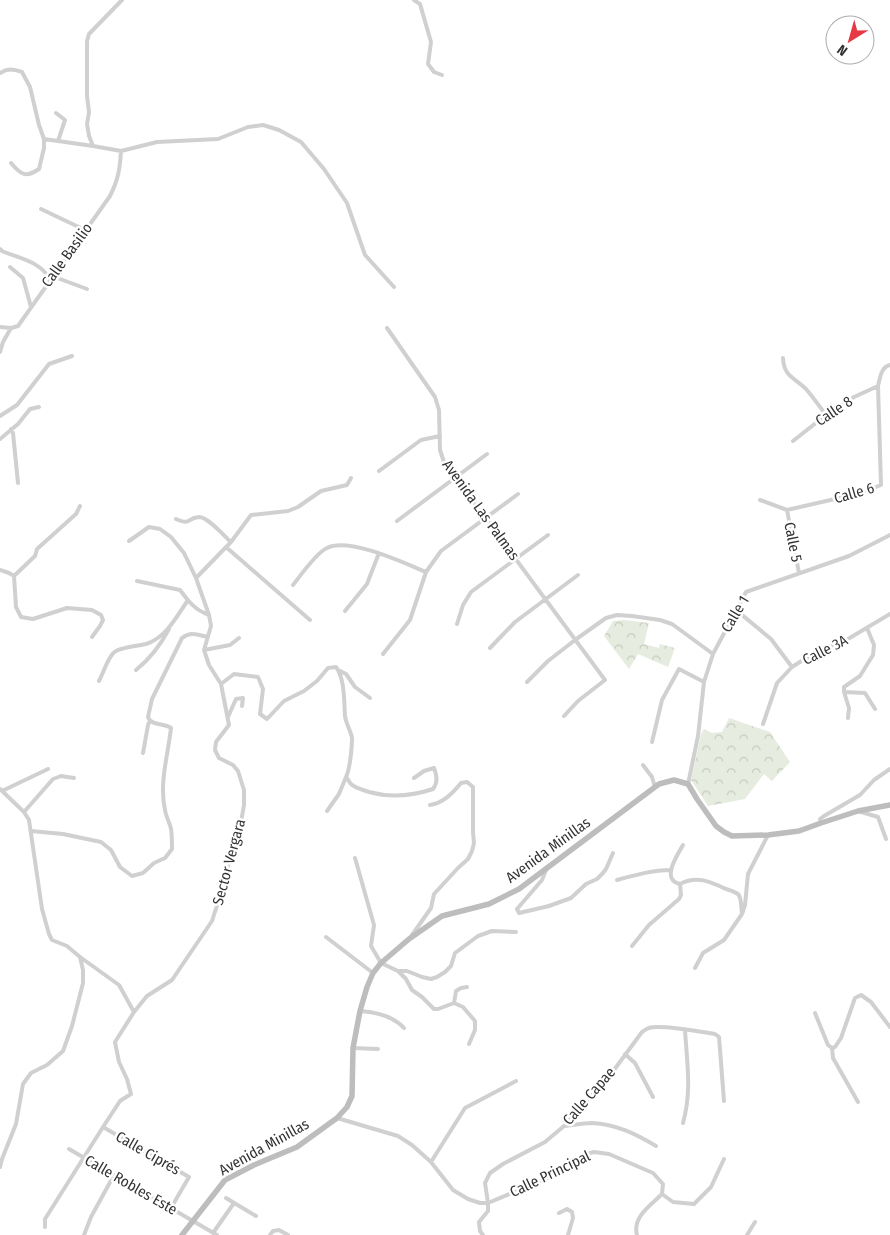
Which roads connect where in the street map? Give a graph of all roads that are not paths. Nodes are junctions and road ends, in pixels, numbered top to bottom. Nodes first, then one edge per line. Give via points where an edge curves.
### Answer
1 (122, 0) edge
2 (414, 0) edge
3 (0, 73) edge
4 (442, 75) dead end
5 (56, 113) dead end
6 (44, 139) junction
7 (58, 141) junction
8 (93, 146) junction
9 (121, 151) junction
10 (11, 163) dead end
11 (40, 209) dead end
12 (86, 230) junction
13 (0, 248) edge
14 (10, 267) dead end
15 (51, 278) junction
16 (394, 287) dead end
17 (87, 288) dead end
18 (31, 308) junction
19 (0, 327) edge
20 (11, 328) junction
21 (387, 328) dead end
22 (0, 352) edge
23 (72, 356) dead end
24 (783, 358) dead end
25 (890, 365) edge
26 (878, 386) junction
27 (38, 407) dead end
28 (826, 415) junction
29 (0, 416) edge
30 (11, 429) junction
31 (440, 436) junction
32 (0, 439) edge
33 (793, 441) dead end
34 (487, 454) dead end
35 (379, 471) dead end
36 (351, 478) dead end
37 (455, 478) junction
38 (18, 484) dead end
39 (518, 494) dead end
40 (760, 500) dead end
41 (80, 506) dead end
42 (787, 510) junction
43 (486, 518) junction
44 (176, 519) dead end
45 (397, 521) dead end
46 (548, 535) dead end
47 (890, 535) edge
48 (129, 541) dead end
49 (231, 542) junction
50 (226, 547) junction
51 (380, 553) junction
52 (515, 558) junction
53 (0, 570) edge
54 (426, 572) junction
55 (799, 573) junction
56 (578, 575) dead end
57 (14, 576) junction
58 (196, 578) junction
59 (137, 581) dead end
60 (293, 585) dead end
61 (545, 599) junction
62 (188, 600) junction
63 (345, 610) dead end
64 (736, 610) junction
65 (890, 614) edge
66 (209, 615) junction
67 (310, 620) dead end
68 (457, 624) dead end
69 (170, 627) junction
70 (867, 628) junction
71 (92, 637) dead end
72 (208, 637) junction
73 (239, 638) dead end
74 (575, 640) junction
75 (490, 648) dead end
76 (204, 650) junction
77 (383, 654) dead end
78 (713, 654) junction
79 (792, 667) junction
80 (136, 670) dead end
81 (338, 670) junction
82 (99, 681) dead end
83 (527, 682) dead end
84 (704, 682) junction
85 (221, 684) junction
86 (844, 692) junction
87 (370, 698) dead end
88 (242, 706) dead end
89 (875, 709) dead end
90 (564, 716) dead end
91 (228, 717) junction
92 (848, 718) dead end
93 (150, 721) junction
94 (763, 724) dead end
95 (652, 742) dead end
96 (143, 752) dead end
97 (643, 765) dead end
98 (48, 769) dead end
99 (890, 769) edge
100 (346, 777) junction
101 (74, 778) dead end
102 (414, 778) dead end
103 (688, 784) junction
104 (655, 787) junction
105 (1, 790) edge
106 (430, 805) dead end
107 (890, 805) edge
108 (327, 811) dead end
109 (858, 811) junction
110 (24, 812) junction
111 (821, 823) junction
112 (31, 831) junction
113 (768, 835) junction
114 (886, 839) dead end
115 (683, 844) dead end
116 (613, 852) dead end
117 (355, 858) dead end
118 (547, 868) junction
119 (672, 870) junction
120 (617, 880) dead end
121 (680, 884) junction
122 (742, 914) junction
123 (516, 932) dead end
124 (326, 937) dead end
125 (409, 939) junction
126 (632, 946) dead end
127 (80, 956) junction
128 (381, 963) junction
129 (695, 968) dead end
130 (398, 971) junction
131 (373, 973) junction
132 (468, 987) dead end
133 (454, 1003) junction
134 (360, 1011) junction
135 (134, 1012) junction
136 (815, 1013) dead end
137 (890, 1027) edge
138 (404, 1028) dead end
139 (684, 1030) junction
140 (469, 1044) dead end
141 (353, 1048) junction
142 (832, 1048) junction
143 (378, 1049) dead end
144 (625, 1054) junction
145 (516, 1081) dead end
146 (653, 1097) dead end
147 (724, 1101) dead end
148 (858, 1102) dead end
149 (337, 1118) junction
150 (682, 1123) dead end
151 (564, 1126) junction
152 (103, 1127) junction
153 (656, 1146) dead end
154 (69, 1149) dead end
155 (84, 1157) junction
156 (724, 1159) dead end
157 (431, 1162) junction
158 (0, 1167) edge
159 (114, 1176) junction
160 (662, 1194) junction
161 (226, 1198) dead end
162 (234, 1203) junction
163 (488, 1203) junction
164 (171, 1208) junction
165 (559, 1213) dead end
166 (256, 1216) dead end
167 (192, 1221) junction
168 (755, 1222) dead end
169 (45, 1227) dead end
170 (215, 1234) edge
171 (84, 1235) edge
172 (182, 1235) edge
173 (270, 1235) edge
174 (288, 1235) edge
175 (483, 1235) edge
176 (568, 1235) edge
177 (637, 1235) edge
178 (747, 1235) edge

1 - 8 street via 89,34 87,41 87,124
2 - 4 street via 420,4 431,42 428,64 434,72
3 - 6 street via 13,69 22,72 30,88
5 - 7 street via 65,120
6 - 7 street
6 - 10 street via 39,169 32,174 24,174
7 - 8 street
8 - 9 street
9 - 12 street, Calle Basilio via 117,184
9 - 16 street via 157,142 218,139 248,126 263,124 279,130 301,142 324,169 347,203 365,255
11 - 12 street
12 - 15 street, Calle Basilio
13 - 15 street via 2,252 38,265
14 - 18 street via 23,278
15 - 17 street
15 - 18 street, Calle Basilio
18 - 20 street, Calle Basilio via 18,326
19 - 20 street
20 - 22 street, Calle Basilio
21 - 31 street, Avenida Las Palmas via 435,396
23 - 29 street via 49,364 17,406
24 - 28 street via 787,373 806,389
25 - 26 street via 882,370
26 - 28 street, Calle 8
26 - 42 street, Calle 6 via 881,485 861,493
27 - 30 street via 30,409
28 - 33 street, Calle 8
30 - 32 street
30 - 38 street
31 - 35 street via 421,440
31 - 37 street, Avenida Las Palmas via 444,462
34 - 37 street
36 - 49 street via 347,486 321,491 288,511 251,515
37 - 43 street, Avenida Las Palmas
37 - 45 street
39 - 43 street
40 - 42 street
41 - 57 street via 76,514 37,549 35,556
42 - 55 street, Calle 5
43 - 52 street, Avenida Las Palmas
43 - 54 street via 441,551
44 - 49 street via 187,522 202,518
46 - 52 street
47 - 55 street, Calle 1 via 849,556
48 - 58 street via 149,527 160,529 184,553
49 - 50 street
50 - 58 street
50 - 67 street
51 - 54 street
51 - 60 street via 360,548 327,547
51 - 63 street via 367,584
52 - 61 street, Avenida Las Palmas
52 - 68 street via 471,592
53 - 57 street
54 - 77 street via 410,620
55 - 64 street, Calle 1 via 746,592
56 - 61 street
57 - 71 street via 16,606 21,617 33,619 67,608 92,610 103,620
58 - 66 street
59 - 62 street via 180,590
61 - 74 street, Avenida Las Palmas
61 - 75 street via 515,622
62 - 66 street via 192,606
62 - 69 street
64 - 78 street, Calle 1
64 - 79 street via 771,639
65 - 70 street, Calle 3A
66 - 72 street
69 - 80 street via 160,646
69 - 82 street via 148,644 116,651
70 - 79 street, Calle 3A
70 - 86 street via 874,645 874,655 860,676 844,687
72 - 76 street
72 - 93 street via 193,633 182,638 152,699
73 - 76 street via 230,645
74 - 78 street via 606,618 632,616 672,624
74 - 83 street via 548,660
74 - 90 street, Avenida Las Palmas via 605,680
76 - 85 street
78 - 84 street, Calle 1
79 - 94 street, Calle 3A via 777,682
81 - 85 street via 336,667 328,668 304,692 284,701 267,719 260,714 263,688 258,677 234,674
81 - 87 street
81 - 100 street via 352,738
84 - 95 street via 679,669 662,700
84 - 103 street, Calle 1
85 - 91 street
86 - 89 street via 865,693
86 - 92 street via 849,708
88 - 91 street via 243,698 236,699
91 - 135 street, Sector Vergara via 229,725 216,742 215,750 219,758 238,771 244,790 244,805 219,902 212,921 172,980 147,996
93 - 96 street
93 - 112 street via 170,728 163,780 172,849 165,858 143,873 132,876 101,842
97 - 104 street
98 - 105 street
99 - 111 street via 860,795 820,819
100 - 102 street via 352,785 383,796 422,793 433,789 436,782 434,768 424,770
100 - 108 street via 340,794
101 - 110 street via 61,776 53,779
103 - 104 street, Avenida Minillas via 674,780
103 - 113 street via 716,826 724,832 732,836
104 - 118 street, Avenida Minillas
105 - 110 street
106 - 125 street via 443,801 461,784 467,782 473,787 474,843 468,859 434,894 431,908
107 - 109 street
109 - 111 street
109 - 114 street via 878,818
110 - 112 street
111 - 113 street via 799,831
112 - 127 street via 49,934 52,940
113 - 122 street via 748,874
115 - 119 street
116 - 118 street via 603,873 571,898 519,913 517,909 542,880
117 - 128 street via 374,925 371,946
118 - 125 street, Avenida Minillas via 519,889 489,904 442,916
119 - 120 street
119 - 121 street via 671,878
121 - 122 street via 696,879 708,880 738,894
121 - 126 street via 679,899 649,925
122 - 129 street via 724,940 703,953
123 - 130 street via 492,931 478,936 455,953 451,966 445,972 431,979
124 - 131 street
125 - 128 street, Avenida Minillas
127 - 135 street via 118,985
127 - 158 street via 83,983 63,1051 31,1073 23,1084 16,1124
128 - 130 street
128 - 131 street, Avenida Minillas
130 - 133 street via 412,990 434,1009
131 - 134 street, Avenida Minillas
132 - 133 street via 456,991
133 - 140 street via 463,1007 475,1021
134 - 138 street via 398,1021
134 - 141 street, Avenida Minillas
135 - 152 street, Sector Vergara via 115,1042 130,1094 120,1101
136 - 142 street
137 - 142 street via 871,1002 861,995 855,998 841,1038
139 - 144 street, Calle Capae via 648,1028
139 - 147 street, Calle Capae via 719,1037
139 - 150 street via 689,1083
141 - 143 street
141 - 149 street, Avenida Minillas via 352,1096
142 - 148 street via 833,1058
144 - 146 street via 635,1064
144 - 151 street, Calle Capae
145 - 157 street via 465,1108
149 - 157 street via 398,1136
149 - 167 street, Avenida Minillas via 297,1147 226,1180
151 - 153 street via 610,1125 634,1133
151 - 163 street, Calle Capae via 545,1142 490,1173 485,1183
152 - 155 street
152 - 164 street, Calle Ciprés via 188,1177
154 - 155 street, Calle Robles Este
155 - 159 street, Calle Robles Este
155 - 169 street via 45,1219
156 - 160 street via 711,1187 694,1204 673,1202
157 - 163 street via 453,1190 468,1199
159 - 164 street, Calle Robles Este
159 - 171 street
160 - 163 street, Calle Principal via 662,1184 653,1173 609,1154 594,1152 582,1155 557,1174
160 - 177 street via 640,1215 635,1228
161 - 162 street
162 - 166 street
162 - 170 street
163 - 175 street via 488,1211 479,1222
164 - 167 street, Calle Robles Este
165 - 176 street via 567,1209 572,1212
167 - 170 street, Calle Robles Este
167 - 172 street, Avenida Minillas
168 - 178 street
173 - 174 street via 279,1230

